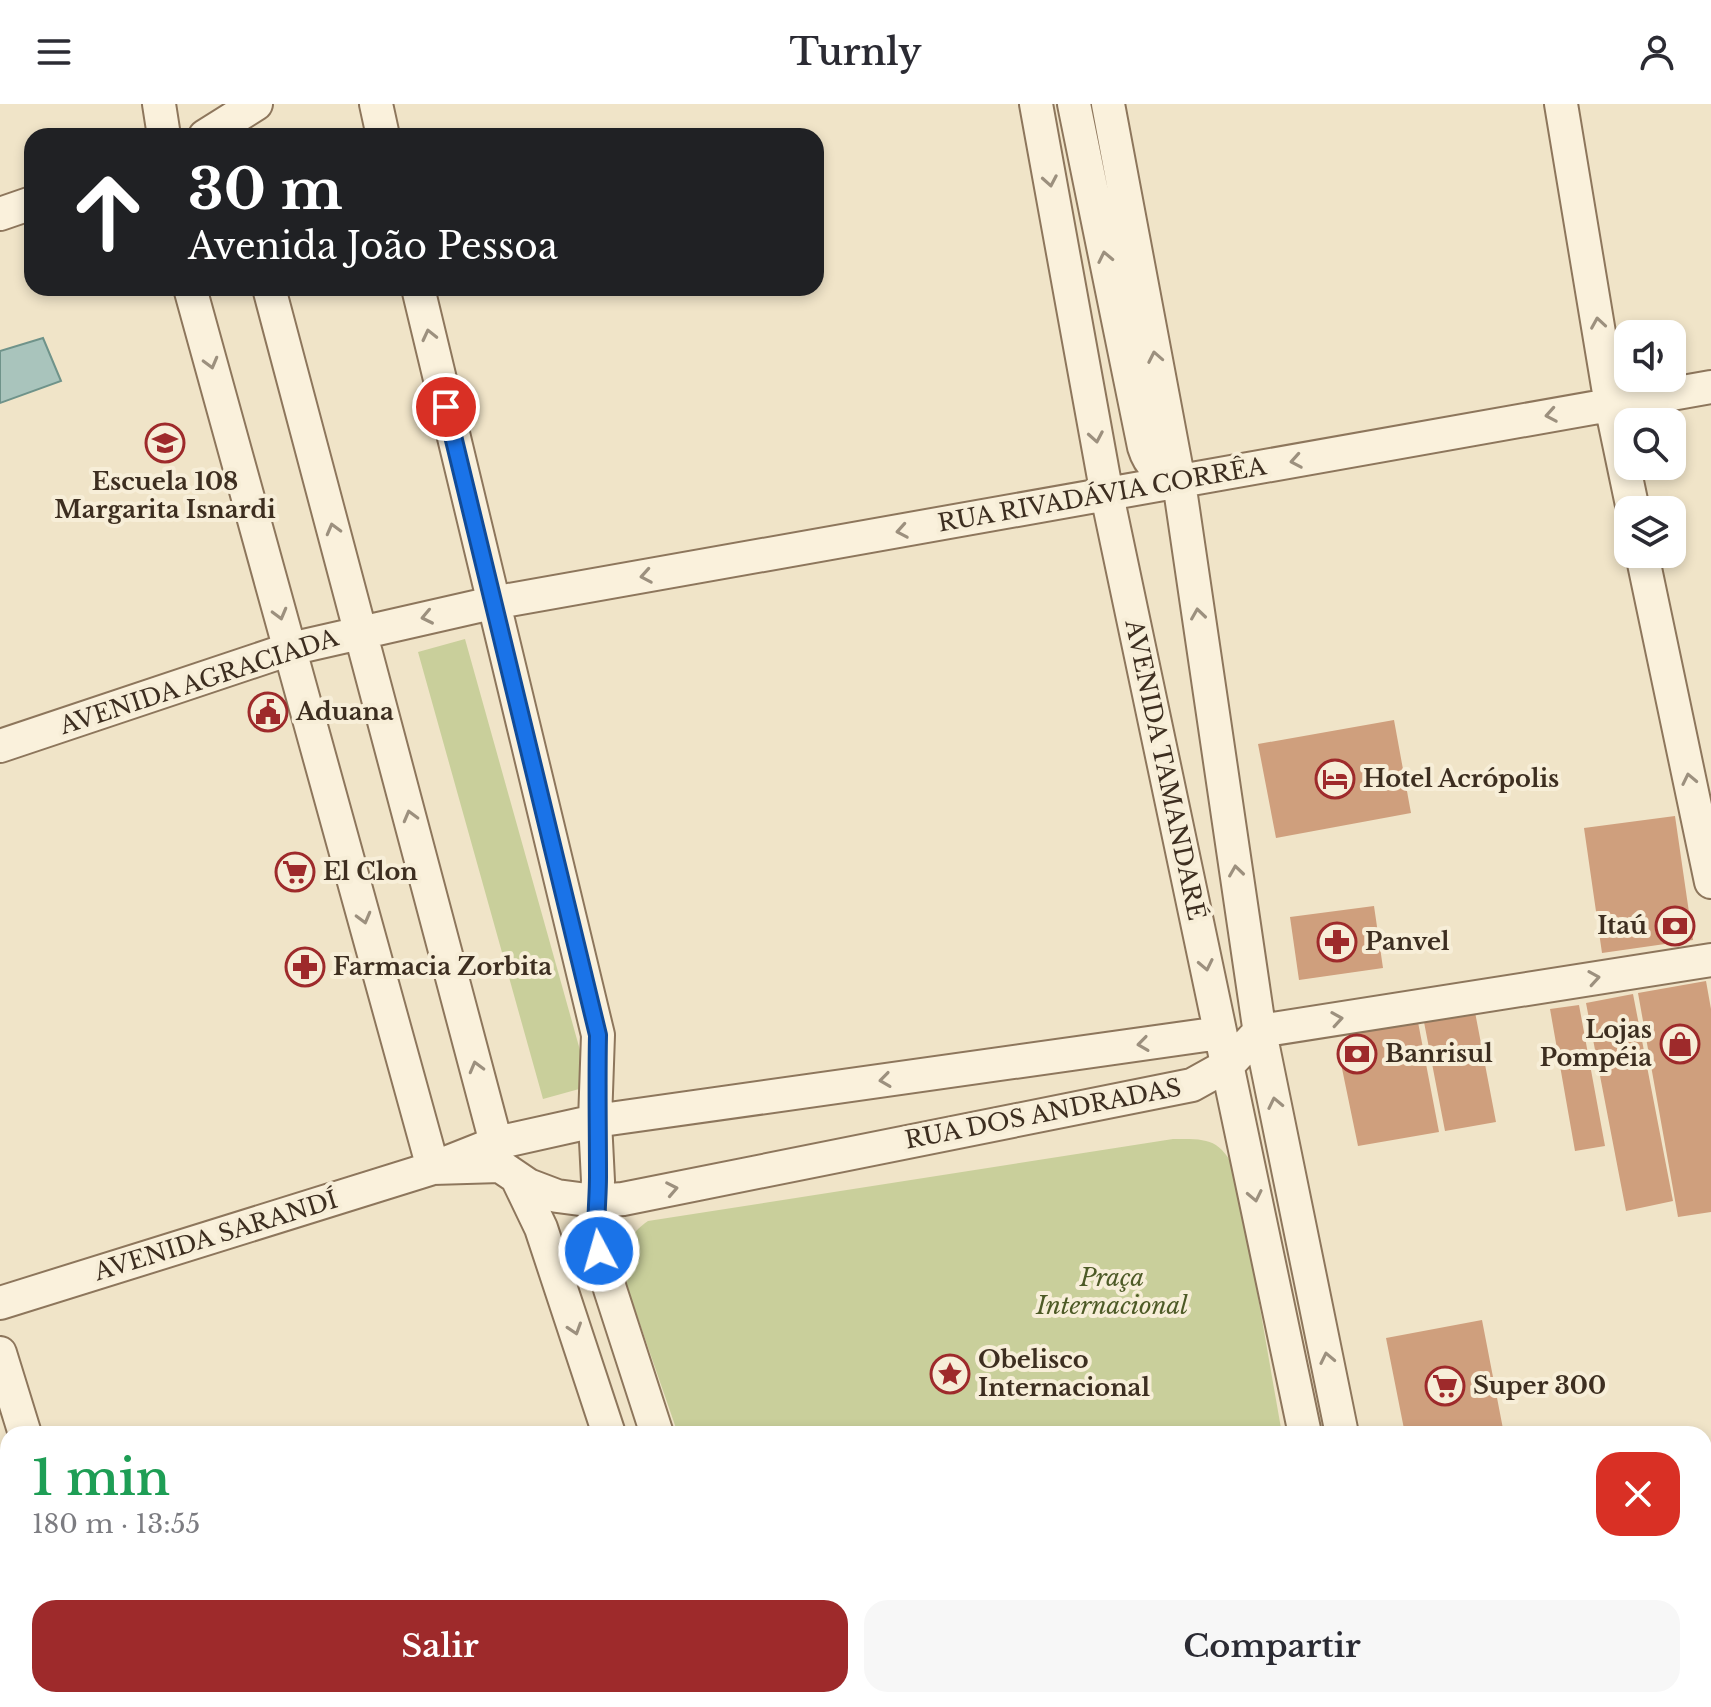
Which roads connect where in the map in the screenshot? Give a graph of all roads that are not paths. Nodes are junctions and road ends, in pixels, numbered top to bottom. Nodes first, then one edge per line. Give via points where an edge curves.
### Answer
1 (159, 104) edge
2 (256, 104) edge
3 (376, 104) edge
4 (1036, 104) edge
5 (1074, 104) edge
6 (1108, 104) edge
7 (1561, 104) edge
8 (220, 125) edge
9 (163, 128) edge
10 (381, 128) edge
11 (24, 206) edge
12 (0, 214) edge
13 (192, 296) edge
14 (271, 296) edge
15 (420, 296) edge
16 (1711, 387) edge
17 (1611, 405) junction
18 (1179, 482) junction
19 (1107, 495) junction
20 (1630, 496) edge
21 (1645, 568) edge
22 (492, 603) junction
23 (361, 631) junction
24 (290, 649) junction
25 (0, 746) edge
26 (1711, 882) edge
27 (1711, 960) edge
28 (1260, 1031) junction
29 (1220, 1033) junction
30 (1228, 1065) junction
31 (595, 1121) junction
32 (518, 1151) junction
33 (597, 1157) junction
34 (433, 1168) junction
35 (595, 1201) junction
36 (0, 1303) edge
37 (0, 1353) edge
38 (23, 1426) edge
39 (606, 1426) edge
40 (654, 1426) edge
41 (1303, 1426) edge
42 (1340, 1426) edge

1 - 9 street
2 - 8 street
3 - 10 street
4 -> 19 street, AVENIDA TAMANDARÉ
18 -> 5 street via 1156,470 1144,447
18 -> 6 street, AVENIDA TAMANDARÉ
17 -> 7 street
11 - 12 street
13 -> 24 street
23 -> 14 street
22 -> 15 street
16 - 17 street, RUA RIVADÁVIA CORRÊA
17 -> 18 street, RUA RIVADÁVIA CORRÊA
17 - 20 street
18 - 19 street, RUA RIVADÁVIA CORRÊA
28 -> 18 street, AVENIDA TAMANDARÉ
19 -> 22 street, RUA RIVADÁVIA CORRÊA
19 -> 29 street, AVENIDA TAMANDARÉ
26 -> 21 street
22 -> 23 street, AVENIDA AGRACIADA
22 - 31 street via 598,1035
23 - 24 street, AVENIDA AGRACIADA
32 -> 23 street
24 - 25 street, AVENIDA AGRACIADA
24 -> 34 street
28 -> 27 street
28 - 30 street, RUA DOS ANDRADAS
42 -> 28 street, AVENIDA TAMANDARÉ
29 - 30 street, AVENIDA TAMANDARÉ
29 -> 31 street, RUA DOS ANDRADAS
35 -> 30 street, RUA DOS ANDRADAS via 1110,1103 1192,1085
30 -> 41 street, AVENIDA TAMANDARÉ
31 - 32 street, AVENIDA SARANDÍ
31 - 33 street
32 - 33 street via 581,1142
32 - 34 street, AVENIDA SARANDÍ
32 - 35 street, AVENIDA SARANDÍ via 557,1196
32 -> 39 street
33 - 35 street
34 - 36 street, AVENIDA SARANDÍ
35 - 40 street via 599,1251
37 - 38 street

